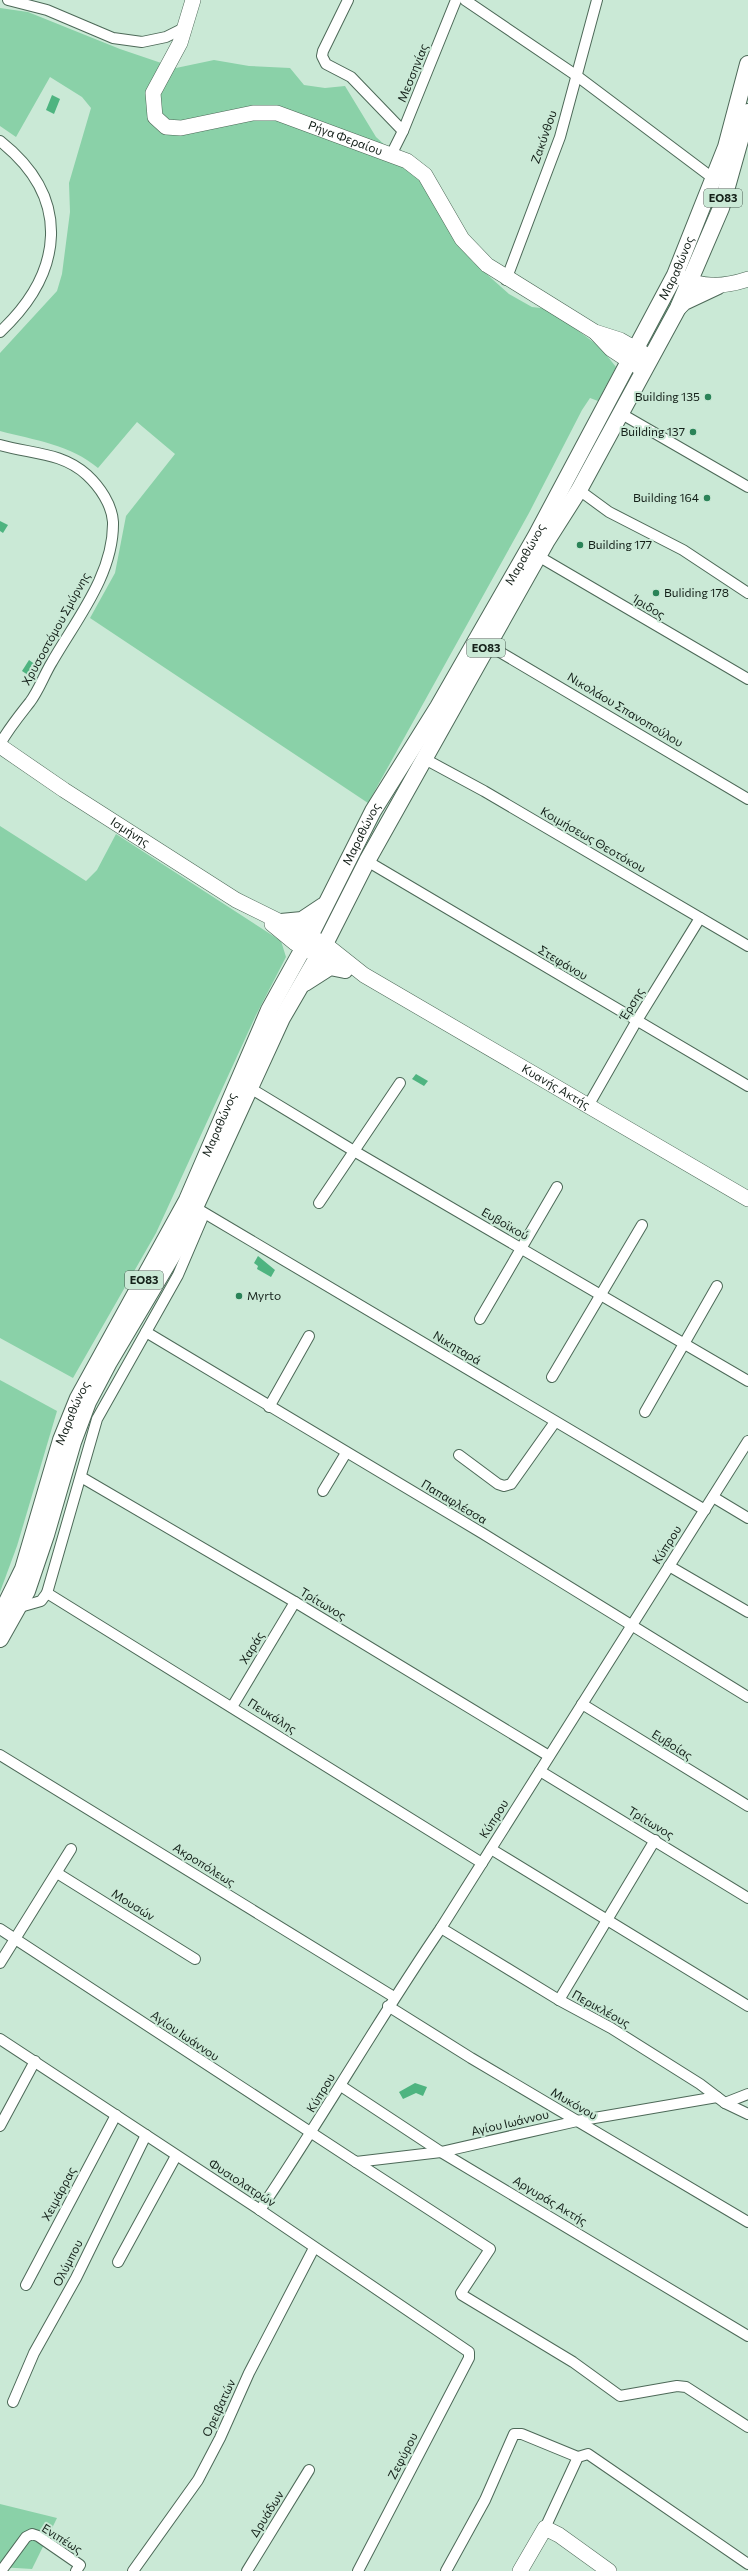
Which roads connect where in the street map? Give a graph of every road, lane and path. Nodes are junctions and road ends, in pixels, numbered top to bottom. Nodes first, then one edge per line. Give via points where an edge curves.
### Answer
1 (8, 0) edge
2 (193, 0) edge
3 (348, 0) edge
4 (456, 0) edge
5 (465, 0) edge
6 (597, 0) edge
7 (184, 28) junction
8 (748, 64) edge
9 (577, 76) junction
10 (748, 112) edge
11 (403, 131) junction
12 (0, 142) edge
13 (391, 155) junction
14 (714, 179) junction
15 (675, 275) junction
16 (748, 279) edge
17 (506, 280) junction
18 (690, 282) junction
19 (718, 286) junction
20 (678, 308) junction
21 (0, 332) edge
22 (632, 355) junction
23 (647, 364) junction
24 (620, 414) junction
25 (0, 445) edge
26 (748, 487) edge
27 (579, 490) junction
28 (538, 556) junction
29 (748, 593) edge
30 (488, 645) junction
31 (748, 679) edge
32 (0, 745) edge
33 (423, 758) junction
34 (748, 799) edge
35 (367, 861) junction
36 (326, 904) junction
37 (263, 915) junction
38 (700, 918) junction
39 (281, 922) junction
40 (307, 942) junction
41 (748, 946) edge
42 (321, 950) junction
43 (346, 970) junction
44 (364, 975) junction
45 (298, 990) junction
46 (636, 1022) junction
47 (400, 1083) dead end
48 (748, 1086) edge
49 (250, 1088) junction
50 (588, 1106) junction
51 (354, 1152) junction
52 (557, 1187) dead end
53 (748, 1199) edge
54 (319, 1203) dead end
55 (196, 1208) junction
56 (642, 1225) dead end
57 (520, 1248) junction
58 (717, 1286) dead end
59 (601, 1295) junction
60 (480, 1319) dead end
61 (146, 1332) junction
62 (309, 1336) dead end
63 (684, 1344) junction
64 (552, 1377) dead end
65 (748, 1381) edge
66 (269, 1407) junction
67 (645, 1412) dead end
68 (555, 1422) junction
69 (748, 1441) edge
70 (346, 1453) junction
71 (459, 1455) dead end
72 (81, 1477) junction
73 (323, 1491) dead end
74 (713, 1497) junction
75 (705, 1510) junction
76 (748, 1518) edge
77 (669, 1566) junction
78 (47, 1593) junction
79 (295, 1602) junction
80 (20, 1607) junction
81 (748, 1612) edge
82 (0, 1616) edge
83 (632, 1625) junction
84 (0, 1639) edge
85 (748, 1697) edge
86 (582, 1704) junction
87 (232, 1707) junction
88 (0, 1755) edge
89 (550, 1756) junction
90 (540, 1771) junction
91 (748, 1806) edge
92 (655, 1840) junction
93 (491, 1849) junction
94 (71, 1850) dead end
95 (482, 1863) junction
96 (57, 1873) junction
97 (748, 1898) edge
98 (607, 1921) junction
99 (441, 1928) junction
100 (0, 1929) edge
101 (15, 1940) junction
102 (195, 1959) dead end
103 (0, 1963) edge
104 (559, 2000) junction
105 (391, 2002) junction
106 (748, 2006) edge
107 (0, 2039) edge
108 (35, 2061) junction
109 (340, 2086) junction
110 (748, 2094) edge
111 (721, 2100) junction
112 (748, 2114) edge
113 (116, 2115) junction
114 (577, 2121) junction
115 (0, 2126) edge
116 (312, 2134) junction
117 (146, 2135) junction
118 (441, 2152) junction
119 (176, 2156) junction
120 (356, 2162) junction
121 (260, 2210) junction
122 (748, 2222) edge
123 (314, 2248) junction
124 (118, 2262) dead end
125 (26, 2285) dead end
126 (748, 2336) edge
127 (469, 2352) joint
128 (13, 2402) dead end
129 (748, 2426) edge
130 (578, 2457) junction
131 (309, 2470) dead end
132 (545, 2528) junction
133 (748, 2564) edge
134 (78, 2568) edge
135 (0, 2571) edge
136 (133, 2571) edge
137 (247, 2571) edge
138 (358, 2571) edge
139 (446, 2571) edge
140 (520, 2571) edge
141 (609, 2571) edge

1 - 7 street via 48,10 113,38 142,42 166,37
2 - 7 street, Ρήγα Φεραίου
3 - 11 street via 322,56 326,64 351,77
4 - 11 street, Μεσσηνίας
5 - 9 street
6 - 9 street, Ζακύνθου
7 - 13 street, Ρήγα Φεραίου via 169,67 153,93 156,117 166,126 181,128 253,113 277,113
8 - 14 main road, Μαραθώνος / ΕΟ83 via 726,147
9 - 14 street
9 - 17 street, Ζακύνθου via 560,137
10 - 18 main road, Μαραθώνος / ΕΟ83 via 721,208
11 - 13 street, Μεσσηνίας
12 - 21 street via 26,165 40,186 52,233 50,255 36,287
13 - 17 street, Ρήγα Φεραίου via 417,166 455,230 470,250
14 - 15 main road, Μαραθώνος / ΕΟ83
15 - 18 street
15 - 22 main road, Μαραθώνος / ΕΟ83
16 - 19 street
17 - 22 street, Ρήγα Φεραίου via 595,332 611,349
18 - 19 street
18 - 20 main road, Μαραθώνος / ΕΟ83
19 - 20 main road via 684,302
20 - 23 main road, Μαραθώνος / ΕΟ83
22 - 23 street, Ρήγα Φεραίου
22 - 36 main road, Μαραθώνος / ΕΟ83 via 536,536 438,707 373,811
23 - 24 main road, Μαραθώνος / ΕΟ83
24 - 26 street
24 - 27 main road, Μαραθώνος / ΕΟ83
25 - 32 street, Χρυσοστόμου Σμύρνης via 20,451 54,455 87,475 109,504 113,522 109,553 97,585 31,701 11,724
27 - 28 main road, Μαραθώνος / ΕΟ83
27 - 29 street via 609,512 683,550
28 - 30 main road, Μαραθώνος / ΕΟ83
28 - 31 street, Ίριδος
30 - 33 main road, Μαραθώνος / ΕΟ83
30 - 34 street, Νικολάου Σπανοπούλου
32 - 37 street, Ισμήνης via 64,790
33 - 35 main road, Μαραθώνος / ΕΟ83
33 - 38 street, Κοιμήσεως Θεοτόκου
35 - 42 main road, Μαραθώνος / ΕΟ83
35 - 46 street, Στεφάνου
36 - 39 main road via 302,920
36 - 40 main road, Μαραθώνος / ΕΟ83
37 - 39 street
37 - 40 street
38 - 41 street, Κοιμήσεως Θεοτόκου
38 - 46 street, Έρσης
39 - 40 street
40 - 42 street
40 - 82 main road, Μαραθώνος / ΕΟ83 via 268,1010 183,1206 78,1398 60,1440 23,1569
42 - 43 street, Κυανής Ακτής
42 - 44 street, Κυανής Ακτής
42 - 45 main road, Μαραθώνος / ΕΟ83
43 - 44 street, Κυανής Ακτής
43 - 45 main road via 330,967 324,969
44 - 50 street, Κυανής Ακτής
45 - 49 main road, Μαραθώνος / ΕΟ83
46 - 48 street, Στεφάνου
46 - 50 street, Έρσης
47 - 51 street
49 - 51 street, Ευβοϊκού
49 - 55 main road, Μαραθώνος / ΕΟ83
50 - 53 street, Κυανής Ακτής
51 - 54 street
51 - 57 street, Ευβοϊκού
52 - 57 street
55 - 61 street via 202,1219 195,1240
55 - 68 street, Νικηταρά
55 - 80 main road, Μαραθώνος / ΕΟ83 via 175,1251 88,1402 73,1442 46,1535
56 - 59 street
57 - 59 street, Ευβοϊκού
57 - 60 street
58 - 63 street
59 - 63 street, Ευβοϊκού
59 - 64 street
61 - 66 street, Παπαφλέσσα
61 - 72 street via 97,1419
62 - 66 street
63 - 65 street, Ευβοϊκού
63 - 67 street
66 - 70 street, Παπαφλέσσα
68 - 71 street via 511,1484 498,1484
68 - 75 street, Νικηταρά
69 - 74 street, Κύπρου
70 - 73 street
70 - 83 street, Παπαφλέσσα
72 - 78 street
72 - 79 street, Τρίτωνος
74 - 75 street, Κύπρου
74 - 76 street
75 - 77 street, Κύπρου
77 - 81 street
77 - 83 street, Κύπρου
78 - 80 street via 41,1601
78 - 87 street, Πευκάλης
79 - 87 street, Χαράς
79 - 89 street, Τρίτωνος
80 - 84 main road, Μαραθώνος / ΕΟ83
83 - 85 street, Παπαφλέσσα
83 - 86 street, Κύπρου
86 - 89 street, Κύπρου
86 - 91 street, Ευβοίας
87 - 95 street, Πευκάλης
88 - 105 street, Ακροπόλεως
89 - 90 street, Κύπρου
90 - 92 street, Τρίτωνος
90 - 93 street, Κύπρου
92 - 97 street, Τρίτωνος
92 - 98 street
93 - 95 street, Κύπρου
93 - 98 street
94 - 96 street
95 - 99 street, Κύπρου
96 - 101 street
96 - 102 street, Μουσών
98 - 104 street
98 - 106 street
99 - 104 street, Περικλέους
99 - 105 street, Κύπρου
100 - 101 street, Αγίου Ιωάννου
101 - 103 street
101 - 116 street, Αγίου Ιωάννου
104 - 111 street, Περικλέους via 610,2028
105 - 109 street, Κύπρου
105 - 114 street, Μυκόνου
107 - 108 street, Φυσιολατρών
108 - 113 street, Φυσιολατρών
108 - 115 street
109 - 116 street, Κύπρου
109 - 118 street, Αργυράς Ακτής
110 - 111 street, Αγίου Ιωάννου
111 - 112 street, Περικλέους
111 - 114 street, Αγίου Ιωάννου
113 - 117 street, Φυσιολατρών
113 - 125 street, Χειμάρρας
114 - 118 street, Αγίου Ιωάννου
114 - 122 street, Μυκόνου
116 - 120 street, Αγίου Ιωάννου
116 - 121 street, Κύπρου
117 - 119 street, Φυσιολατρών
117 - 128 street, Ολύμπου via 76,2278 34,2353
118 - 120 street, Αγίου Ιωάννου
118 - 126 street, Αργυράς Ακτής
119 - 121 street, Φυσιολατρών
119 - 124 street
120 - 129 street, Αγίου Ιωάννου via 490,2249 462,2295 574,2362 620,2396 677,2386 686,2387
121 - 123 street, Φυσιολατρών
123 - 127 street, Φυσιολατρών
123 - 136 street, Ορειβατών via 249,2373 198,2480
127 - 138 street, Ζεφύρου via 469,2358
130 - 132 street
130 - 133 street via 588,2454
130 - 139 street via 522,2434 514,2434 485,2500
131 - 137 street, Δρυάδων
132 - 140 street
132 - 141 street
134 - 135 street, Ενιπέως via 32,2534 26,2537

